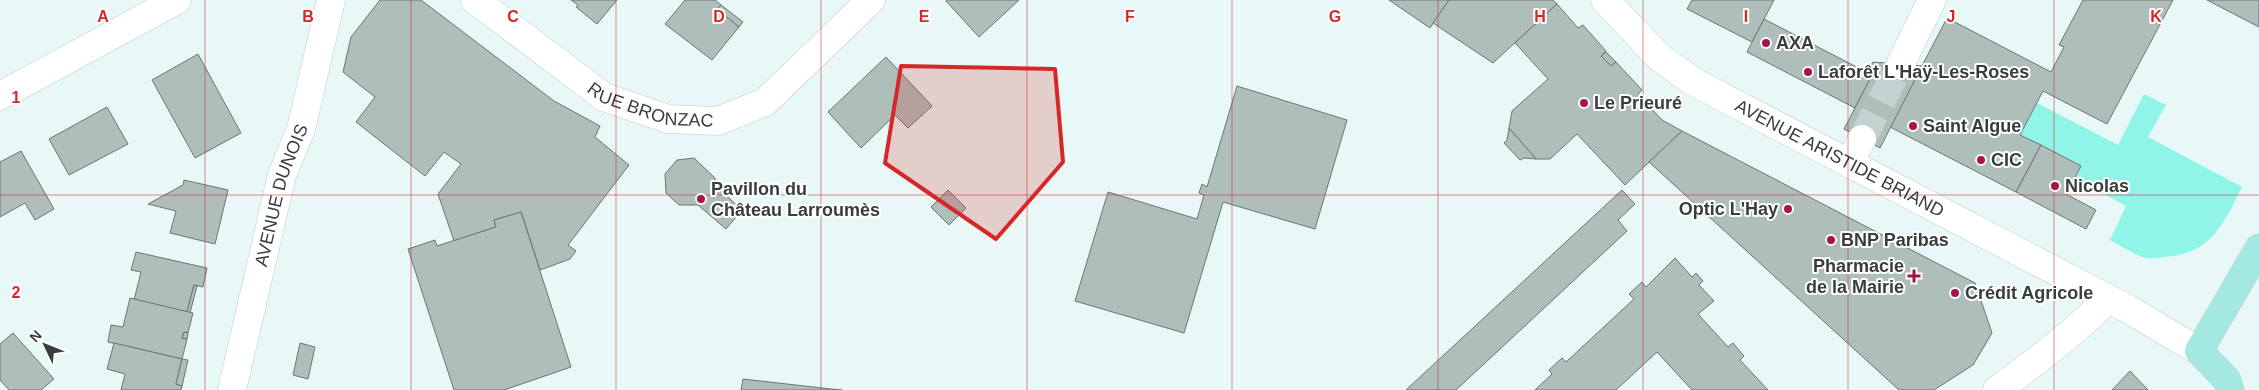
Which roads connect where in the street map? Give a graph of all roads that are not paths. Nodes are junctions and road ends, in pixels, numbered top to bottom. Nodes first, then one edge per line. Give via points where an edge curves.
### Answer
1 (177, 0) edge
2 (332, 0) edge
3 (475, 0) edge
4 (870, 0) edge
5 (1605, 0) edge
6 (1932, 0) edge
7 (1900, 65) tunnel mouth
8 (0, 96) edge
9 (1862, 139) tunnel mouth
10 (1850, 163) junction
11 (2259, 248) edge
12 (2108, 299) junction
13 (2199, 351) junction
14 (232, 390) edge
15 (1996, 390) edge
16 (2230, 390) edge

1 - 8 street
2 - 14 street, AVENUE DUNOIS via 301,129 282,175
3 - 4 street, RUE BRONZAC via 604,96 668,119 718,121 765,102
5 - 10 street, AVENUE ARISTIDE BRIAND via 1659,56 1694,82
6 - 7 street
9 - 10 street
10 - 12 street, AVENUE ARISTIDE BRIAND
11 - 13 main road
12 - 13 street, AVENUE ARISTIDE BRIAND
12 - 15 street via 2080,326
13 - 16 main road via 2227,380

